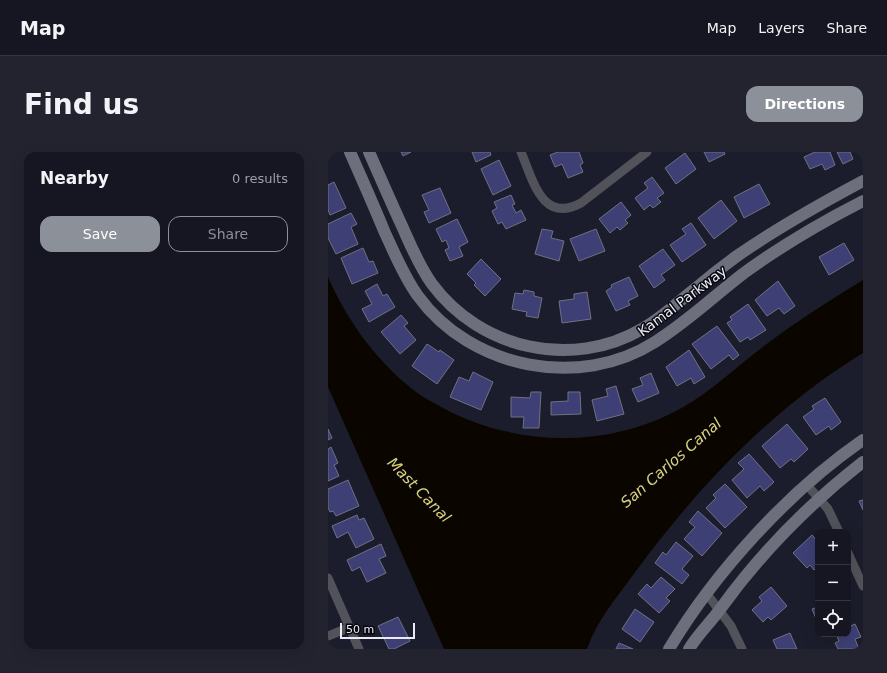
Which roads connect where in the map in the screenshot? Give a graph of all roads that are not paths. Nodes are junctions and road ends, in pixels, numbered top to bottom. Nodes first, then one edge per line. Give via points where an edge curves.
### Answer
1 (350, 152) edge
2 (369, 152) edge
3 (521, 152) edge
4 (647, 152) edge
5 (863, 181) edge
6 (863, 201) edge
7 (863, 440) edge
8 (863, 462) edge
9 (807, 485) junction
10 (820, 498) junction
11 (838, 529) edge
12 (851, 560) edge
13 (328, 578) edge
14 (863, 586) edge
15 (707, 594) junction
16 (720, 610) junction
17 (350, 626) junction
18 (328, 636) edge
19 (359, 649) edge
20 (669, 649) edge
21 (689, 649) edge
22 (742, 649) edge

1 - 6 street, Kamal Parkway via 405,275 426,306 448,327 476,346 508,360 540,367 589,366 624,358 640,351 670,332 728,285 778,250
2 - 5 street, Kamal Parkway via 417,259 432,284 451,306 494,335 526,346 555,350 596,347 640,330 666,313 738,256 820,204
3 - 4 street via 540,196 557,210 581,203
7 - 9 street
8 - 10 street
9 - 10 street
9 - 15 street via 770,520
10 - 11 street
10 - 16 street via 770,546
12 - 14 street
13 - 17 street
15 - 16 street
15 - 20 street
16 - 21 street
16 - 22 street
17 - 18 street
17 - 19 street

